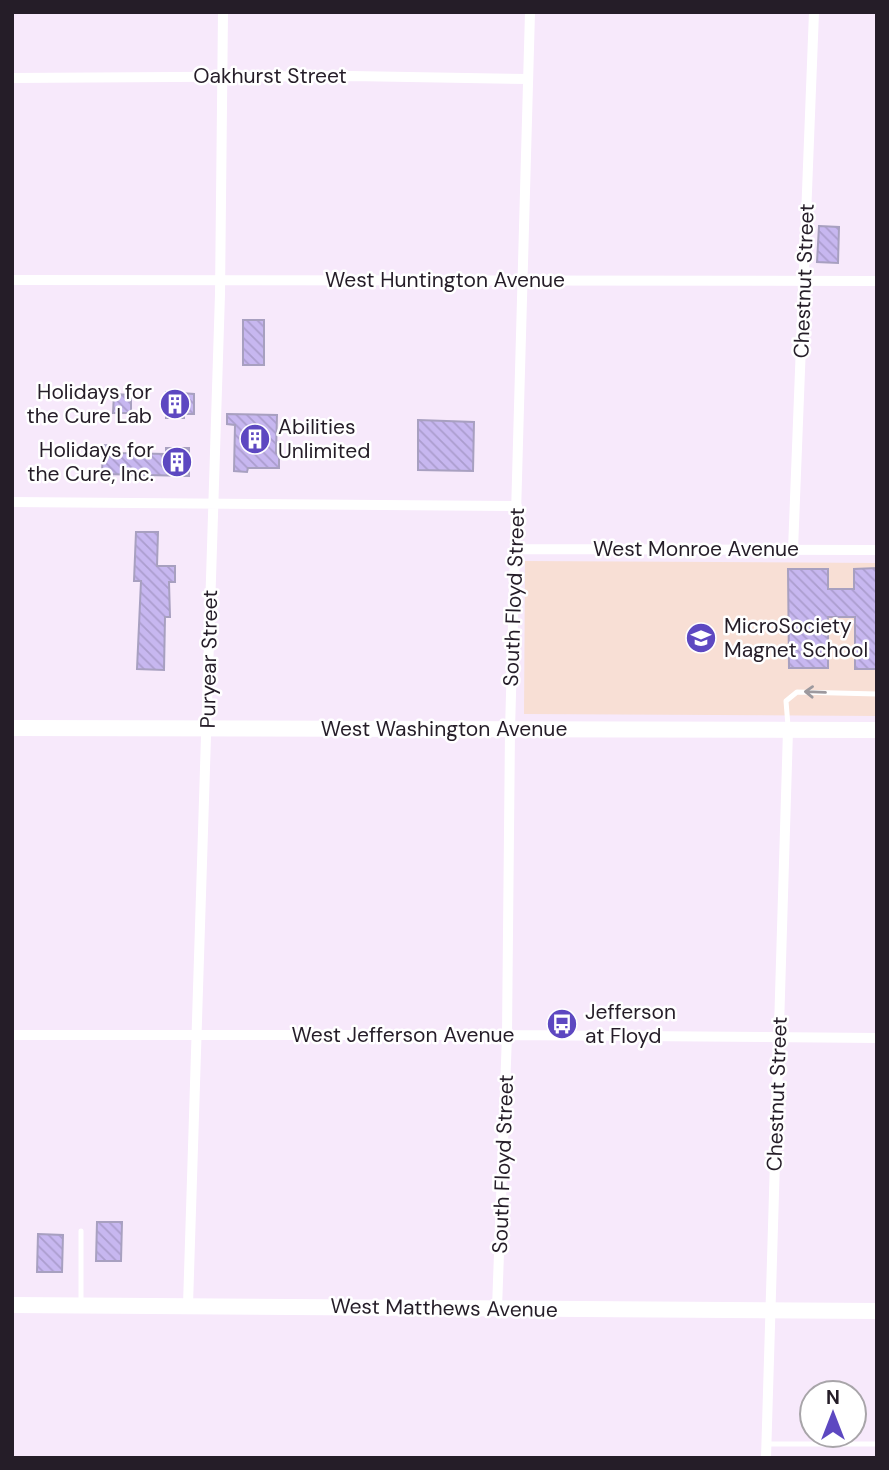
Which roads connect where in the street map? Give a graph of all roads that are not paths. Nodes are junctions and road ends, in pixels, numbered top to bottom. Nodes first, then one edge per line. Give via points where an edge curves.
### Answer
1 (223, 12) edge
2 (530, 12) edge
3 (814, 12) edge
4 (222, 77) junction
5 (12, 78) edge
6 (528, 79) junction
7 (524, 279) junction
8 (12, 280) edge
9 (220, 280) junction
10 (804, 281) junction
11 (877, 281) edge
12 (12, 502) edge
13 (213, 502) junction
14 (517, 506) junction
15 (516, 549) junction
16 (793, 550) junction
17 (877, 550) edge
18 (877, 694) edge
19 (12, 728) edge
20 (207, 728) junction
21 (510, 730) junction
22 (788, 730) junction
23 (877, 730) edge
24 (12, 1035) edge
25 (198, 1035) junction
26 (507, 1035) junction
27 (778, 1037) junction
28 (877, 1038) edge
29 (81, 1231) dead end
30 (12, 1305) edge
31 (81, 1305) junction
32 (188, 1305) junction
33 (497, 1308) junction
34 (770, 1310) junction
35 (877, 1311) edge
36 (767, 1444) junction
37 (877, 1444) edge
38 (766, 1458) edge

1 - 4 street, Puryear Street
2 - 6 street, South Floyd Street
3 - 10 street, Chestnut Street
4 - 5 street, Oakhurst Street
4 - 6 street, Oakhurst Street
4 - 9 street, Puryear Street
6 - 7 street, South Floyd Street
7 - 9 street, West Huntington Avenue
7 - 10 street, West Huntington Avenue
7 - 14 street, South Floyd Street
8 - 9 street, West Huntington Avenue
9 - 13 street, Puryear Street
10 - 11 street, West Huntington Avenue
10 - 16 street, Chestnut Street
12 - 13 street
13 - 14 street
13 - 20 street, Puryear Street
14 - 15 street, South Floyd Street
15 - 16 street, West Monroe Avenue
15 - 21 street, South Floyd Street
16 - 17 street, West Monroe Avenue
18 -> 22 lane via 797,692 786,701
19 - 20 street, West Washington Avenue
20 - 21 street, West Washington Avenue
20 - 25 street, Puryear Street
21 - 22 street, West Washington Avenue
21 - 26 street, South Floyd Street
22 - 23 street, West Washington Avenue
22 - 27 street, Chestnut Street
24 - 25 street, West Jefferson Avenue
25 - 26 street, West Jefferson Avenue
25 - 32 street, Puryear Street
26 - 27 street, West Jefferson Avenue
26 - 33 street, South Floyd Street
27 - 28 street, West Jefferson Avenue
27 - 34 street, Chestnut Street
29 - 31 lane
30 - 31 street, West Matthews Avenue
31 - 32 street, West Matthews Avenue
32 - 33 street, West Matthews Avenue
33 - 34 street, West Matthews Avenue
34 - 35 street, West Matthews Avenue
34 - 36 street, Chestnut Street
36 - 37 lane
36 - 38 street, Chestnut Street

